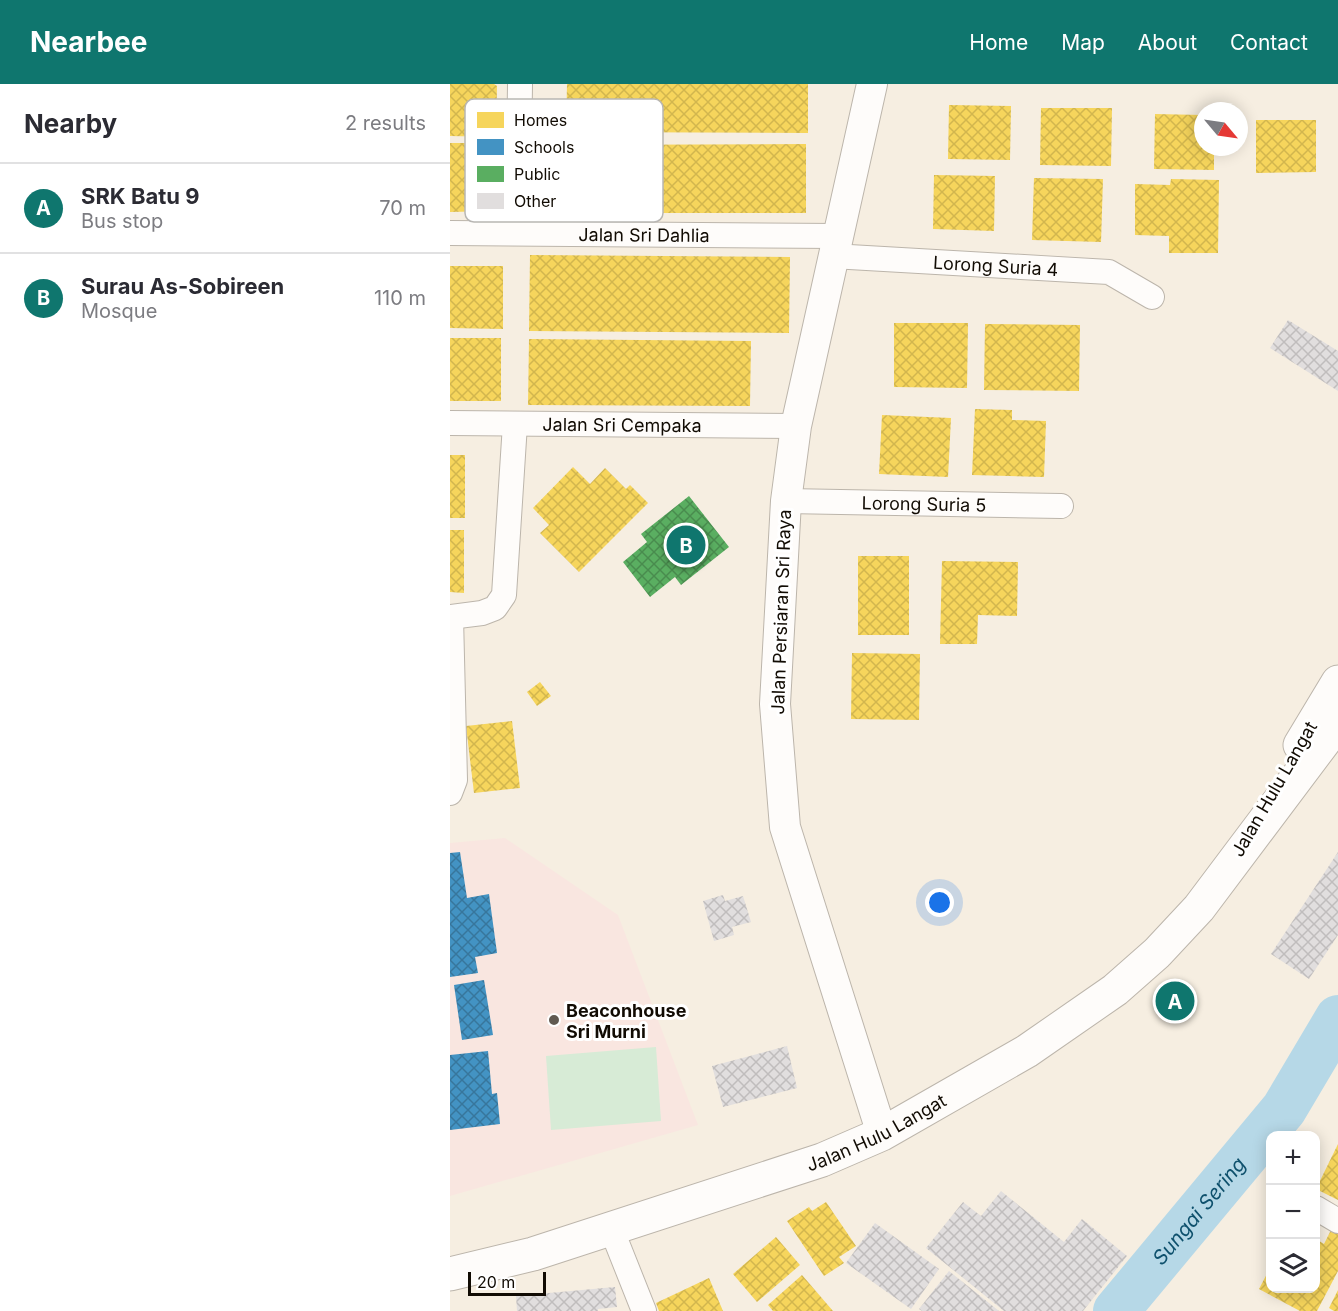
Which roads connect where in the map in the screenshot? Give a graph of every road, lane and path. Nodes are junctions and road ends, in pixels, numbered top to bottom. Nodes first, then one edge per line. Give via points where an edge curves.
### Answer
1 (520, 84) edge
2 (872, 84) edge
3 (520, 99) edge
4 (518, 222) edge
5 (450, 233) edge
6 (518, 234) junction
7 (834, 246) junction
8 (1152, 297) dead end
9 (450, 423) edge
10 (515, 424) junction
11 (796, 426) junction
12 (786, 501) junction
13 (1060, 506) dead end
14 (451, 617) edge
15 (1338, 682) edge
16 (1338, 723) edge
17 (450, 794) edge
18 (1230, 866) junction
19 (882, 1134) junction
20 (1320, 1210) edge
21 (1338, 1221) edge
22 (611, 1228) junction
23 (450, 1274) edge
24 (644, 1311) edge

1 - 3 street
2 - 7 street, Jalan Persiaran Sri Raya
4 - 6 street
5 - 6 street, Jalan Sri Dahlia
6 - 7 street, Jalan Sri Dahlia
7 - 8 street, Lorong Suria 4 via 1109,272
7 - 11 street, Jalan Persiaran Sri Raya
9 - 10 street, Jalan Sri Cempaka
10 - 11 street, Jalan Sri Cempaka
10 - 14 street via 504,595 495,608
11 - 12 street, Jalan Persiaran Sri Raya
12 - 13 street, Lorong Suria 5
12 - 19 street, Jalan Persiaran Sri Raya via 776,704 784,827
14 - 17 street via 455,780
15 - 18 main road, Jalan Hulu Langat
16 - 18 main road, Jalan Hulu Langat
18 - 19 main road, Jalan Hulu Langat via 1158,953 1115,990 1028,1051
19 - 22 main road, Jalan Hulu Langat via 822,1160
20 - 21 street
22 - 23 main road, Jalan Hulu Langat via 533,1254
22 - 24 street

